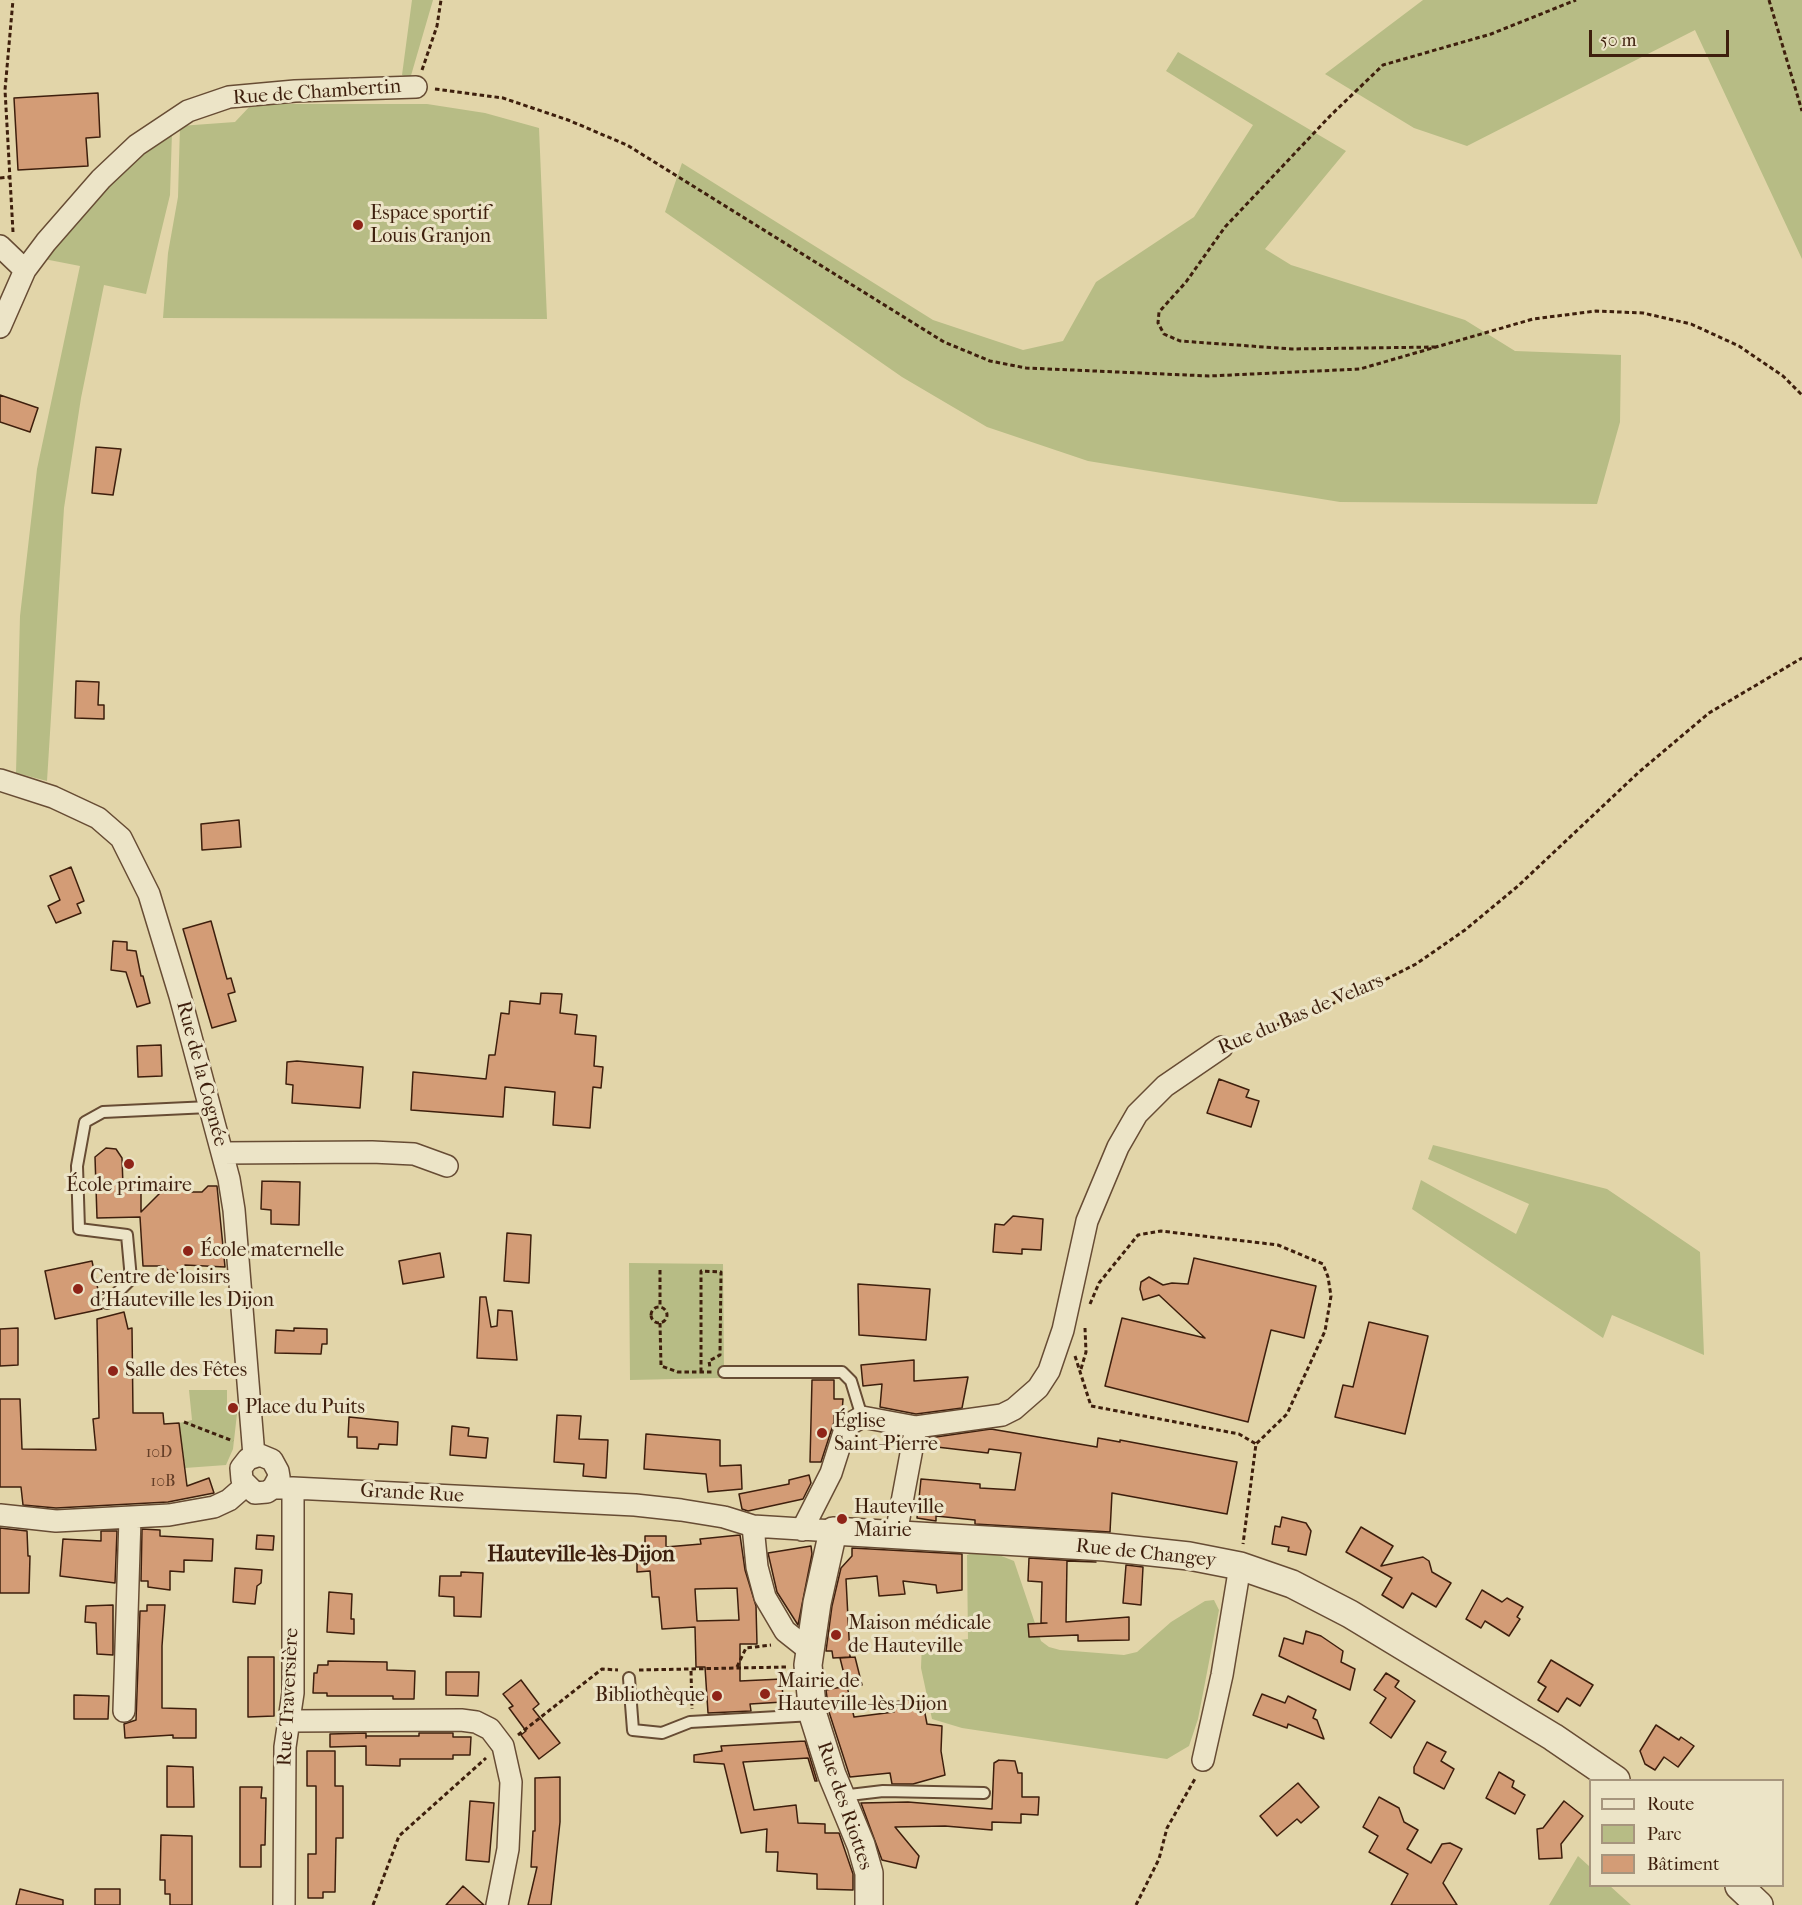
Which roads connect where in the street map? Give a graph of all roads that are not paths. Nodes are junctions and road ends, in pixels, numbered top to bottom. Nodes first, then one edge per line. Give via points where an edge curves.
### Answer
1 (416, 87) road end
2 (0, 246) edge
3 (25, 270) junction
4 (0, 327) edge
5 (0, 780) edge
6 (1222, 1047) road end
7 (209, 1107) junction
8 (222, 1153) junction
9 (447, 1166) dead end
10 (107, 1303) dead end
11 (724, 1372) road end
12 (862, 1417) junction
13 (916, 1427) junction
14 (253, 1448) junction
15 (244, 1486) junction
16 (283, 1488) junction
17 (0, 1515) edge
18 (130, 1518) junction
19 (753, 1526) junction
20 (802, 1530) junction
21 (833, 1531) junction
22 (896, 1534) junction
23 (1240, 1566) junction
24 (802, 1645) junction
25 (629, 1672) road end
26 (124, 1711) dead end
27 (813, 1715) junction
28 (290, 1721) junction
29 (1203, 1760) road end
30 (1615, 1779) edge
31 (984, 1792) dead end
32 (841, 1796) junction
33 (1740, 1887) edge
34 (284, 1905) edge
35 (497, 1905) edge
36 (868, 1905) edge
37 (1759, 1905) edge

1 - 3 street, Rue de Chambertin via 229,97 188,111 130,152
2 - 3 street
3 - 4 street, Rue de Chambertin
5 - 7 street, Rue de la Cognée via 53,797 98,818 121,838 130,852 157,921
6 - 13 street, Rue du Bas de Velars via 1165,1086 1137,1114 1118,1148 1088,1221 1050,1371 1038,1388 1014,1410 1002,1415
7 - 8 street, Rue de la Cognée
7 - 10 lane via 103,1112 85,1122 77,1166 79,1229 127,1235 131,1279
8 - 9 street via 414,1154
8 - 14 street, Rue de la Cognée via 234,1210
11 - 12 lane via 842,1372 851,1381
12 - 13 street, Rue du Bas de Velars
12 - 20 street via 846,1426 831,1473
13 - 22 street
14 - 15 street, Rue de la Cognée via 241,1468
14 - 16 street via 276,1465
15 - 16 street, Grande Rue via 261,1493
15 - 18 street via 229,1500 206,1509
16 - 19 street, Grande Rue via 635,1505 724,1517
16 - 28 street, Rue Traversière via 293,1693
17 - 18 street via 56,1521
18 - 26 street
19 - 20 street, Grande Rue
19 - 24 street via 765,1597 776,1620
20 - 21 street, Grande Rue
21 - 22 street, Rue de Changey
21 - 24 street, Rue des Riottes
22 - 23 street, Rue de Changey via 1137,1550
23 - 29 street
23 - 30 street, Rue de Changey via 1292,1584 1350,1614 1553,1737
24 - 27 street, Rue des Riottes
25 - 27 lane via 633,1731 662,1733 690,1722
27 - 32 street, Rue des Riottes
28 - 34 street, Rue Traversière via 285,1747
28 - 35 street via 468,1721 490,1729 503,1746 511,1782 511,1824
31 - 32 lane via 883,1791
32 - 36 street, Rue des Riottes via 869,1873
33 - 37 street

